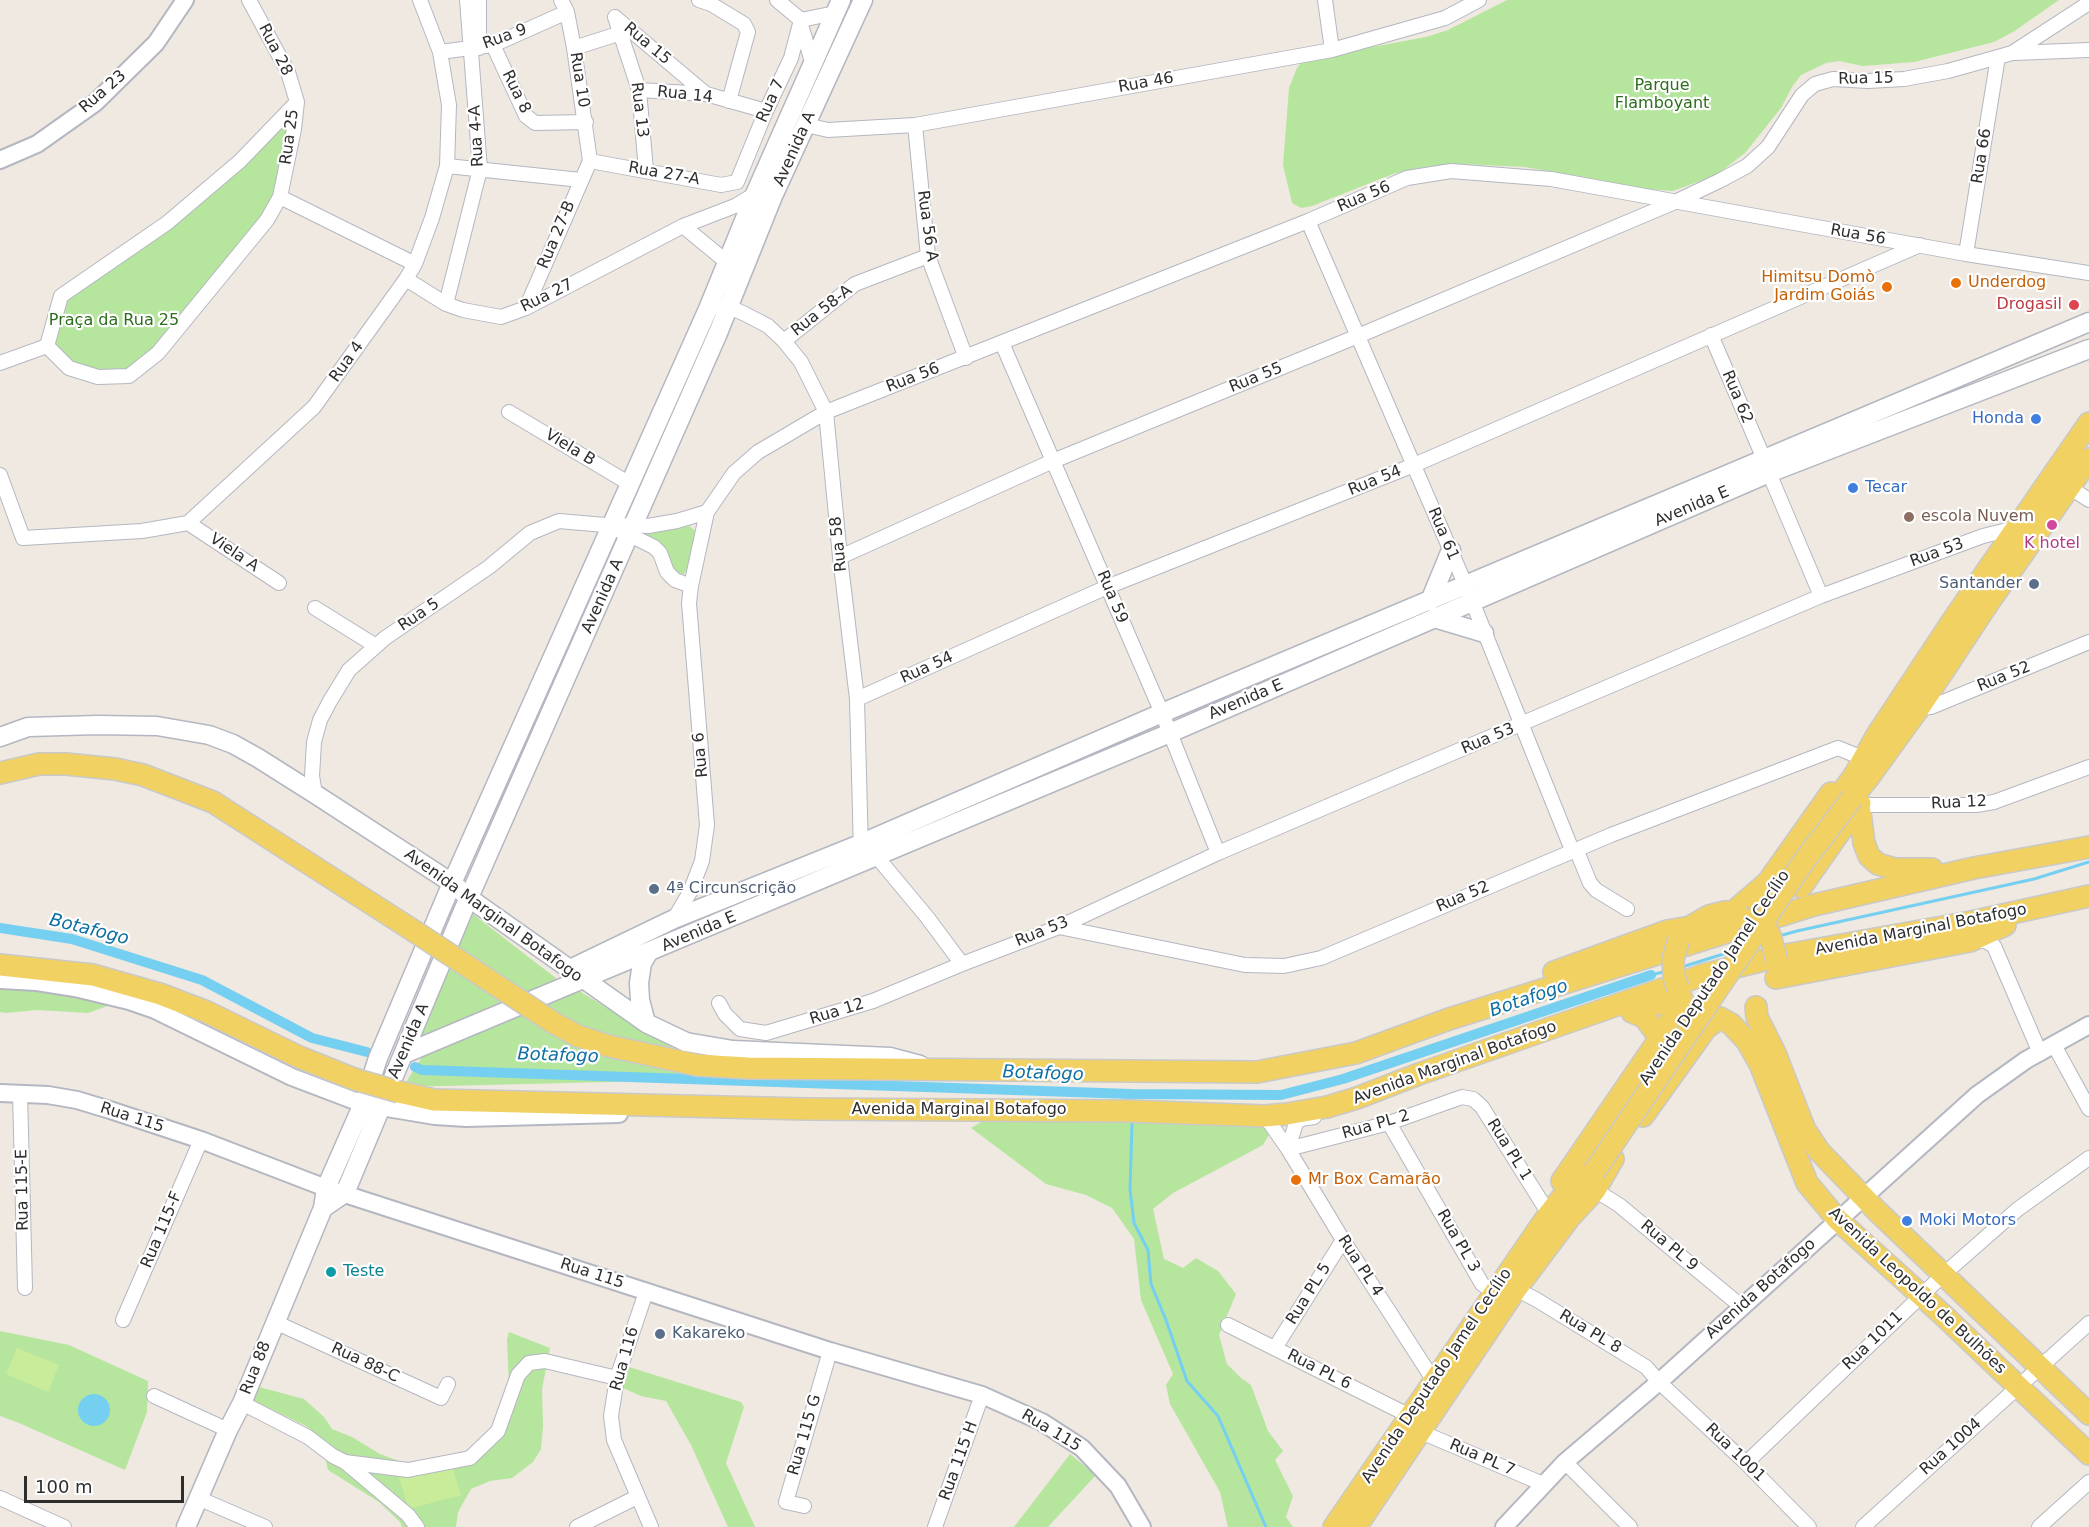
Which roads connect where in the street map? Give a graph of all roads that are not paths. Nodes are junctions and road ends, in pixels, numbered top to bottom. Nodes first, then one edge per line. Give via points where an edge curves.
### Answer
1 (185, 0) edge
2 (249, 0) edge
3 (420, 0) edge
4 (467, 0) edge
5 (479, 0) edge
6 (699, 0) edge
7 (777, 0) edge
8 (863, 0) edge
9 (1325, 0) edge
10 (1479, 0) edge
11 (2089, 3) edge
12 (564, 6) edge
13 (838, 7) edge
14 (615, 17) joint
15 (801, 20) junction
16 (621, 33) junction
17 (493, 45) junction
18 (475, 48) junction
19 (574, 48) junction
20 (1332, 50) junction
21 (2089, 50) edge
22 (440, 52) junction
23 (2012, 53) junction
24 (1998, 57) junction
25 (813, 64) junction
26 (639, 90) junction
27 (706, 94) junction
28 (729, 101) junction
29 (297, 102) junction
30 (766, 111) junction
31 (586, 122) junction
32 (806, 125) junction
33 (915, 125) junction
34 (0, 160) edge
35 (590, 161) junction
36 (447, 166) junction
37 (480, 169) junction
38 (646, 170) junction
39 (580, 180) junction
40 (737, 182) joint
41 (755, 194) junction
42 (280, 197) junction
43 (1675, 202) junction
44 (1308, 220) junction
45 (683, 226) junction
46 (1894, 241) junction
47 (1920, 245) junction
48 (1966, 254) junction
49 (928, 256) junction
50 (1892, 257) junction
51 (728, 262) junction
52 (415, 264) junction
53 (2089, 273) edge
54 (406, 279) junction
55 (446, 304) junction
56 (729, 307) junction
57 (526, 308) junction
58 (708, 309) junction
59 (2089, 322) edge
60 (1711, 335) junction
61 (1358, 336) junction
62 (784, 341) junction
63 (1002, 343) junction
64 (47, 346) junction
65 (2089, 349) edge
66 (966, 358) junction
67 (0, 363) edge
68 (509, 412) dead end
69 (826, 412) junction
70 (2089, 423) edge
71 (2089, 459) edge
72 (1053, 461) junction
73 (1414, 465) junction
74 (1766, 466) junction
75 (0, 475) edge
76 (2061, 482) junction
77 (630, 484) junction
78 (2089, 500) edge
79 (707, 512) junction
80 (188, 523) junction
81 (2019, 527) junction
82 (611, 528) junction
83 (633, 529) junction
84 (1451, 550) junction
85 (840, 557) junction
86 (279, 584) dead end
87 (691, 586) junction
88 (1107, 587) junction
89 (1469, 594) junction
90 (1821, 596) junction
91 (315, 608) dead end
92 (1432, 610) junction
93 (1484, 633) junction
94 (2089, 642) edge
95 (376, 646) junction
96 (857, 699) junction
97 (1919, 708) junction
98 (1162, 713) junction
99 (0, 722) edge
100 (1521, 725) junction
101 (28, 727) junction
102 (1170, 733) junction
103 (1877, 735) junction
104 (0, 737) edge
105 (1855, 755) junction
106 (2089, 767) edge
107 (0, 773) edge
108 (315, 794) junction
109 (1856, 801) junction
110 (860, 844) junction
111 (2089, 847) edge
112 (1574, 850) junction
113 (1218, 853) junction
114 (869, 860) junction
115 (1974, 868) junction
116 (452, 883) junction
117 (2089, 896) edge
118 (469, 898) junction
119 (2063, 903) junction
120 (1627, 909) dead end
121 (1737, 915) junction
122 (675, 919) junction
123 (1059, 927) junction
124 (1684, 933) junction
125 (1770, 935) junction
126 (1970, 941) junction
127 (648, 953) junction
128 (962, 964) junction
129 (0, 965) edge
130 (568, 970) junction
131 (1776, 970) junction
132 (0, 980) edge
133 (583, 980) junction
134 (1680, 994) junction
135 (718, 1003) dead end
136 (1756, 1007) junction
137 (1632, 1012) junction
138 (1720, 1018) junction
139 (1449, 1019) junction
140 (646, 1023) junction
141 (2089, 1025) edge
142 (1660, 1038) junction
143 (2047, 1049) junction
144 (404, 1054) junction
145 (931, 1068) junction
146 (0, 1093) edge
147 (20, 1093) junction
148 (1462, 1097) joint
149 (1355, 1099) junction
150 (372, 1106) junction
151 (806, 1108) junction
152 (2089, 1109) edge
153 (1265, 1116) junction
154 (1389, 1123) junction
155 (201, 1140) junction
156 (1288, 1149) junction
157 (2089, 1158) edge
158 (1590, 1177) junction
159 (326, 1188) junction
160 (345, 1193) junction
161 (1863, 1197) junction
162 (323, 1208) junction
163 (1559, 1215) junction
164 (1839, 1220) junction
165 (1343, 1240) junction
166 (1944, 1274) junction
167 (25, 1288) dead end
168 (1516, 1289) junction
169 (646, 1292) junction
170 (1495, 1293) junction
171 (1921, 1295) junction
172 (1742, 1307) junction
173 (123, 1320) dead end
174 (275, 1322) junction
175 (2089, 1323) edge
176 (1228, 1325) dead end
177 (1275, 1348) junction
178 (830, 1351) junction
179 (2040, 1368) junction
180 (617, 1377) junction
181 (1434, 1381) junction
182 (1659, 1382) junction
183 (448, 1384) dead end
184 (2018, 1386) junction
185 (982, 1395) junction
186 (154, 1396) dead end
187 (242, 1403) junction
188 (2089, 1414) edge
189 (1415, 1424) junction
190 (228, 1430) junction
191 (2089, 1454) edge
192 (345, 1462) junction
193 (1565, 1462) junction
194 (1746, 1462) junction
195 (2089, 1482) edge
196 (1543, 1484) junction
197 (637, 1497) junction
198 (0, 1498) edge
199 (198, 1498) junction
200 (804, 1506) dead end
201 (64, 1527) edge
202 (186, 1527) edge
203 (265, 1527) edge
204 (417, 1527) edge
205 (577, 1527) edge
206 (651, 1527) edge
207 (935, 1527) edge
208 (1142, 1527) edge
209 (1334, 1527) edge
210 (1356, 1527) edge
211 (1504, 1527) edge
212 (1630, 1527) edge
213 (1809, 1527) edge
214 (1863, 1527) edge
215 (2039, 1527) edge

1 - 34 street, Rua 23 via 156,43 95,103 37,144
2 - 29 street, Rua 28 via 288,72
3 - 22 street, Rua 4
4 - 18 street, Rua 4-A
5 - 18 street, Rua 4-A
6 - 28 street via 744,24 748,32
7 - 15 street
8 - 32 main road, Avenida A
9 - 20 street
10 - 20 street, Rua 46 via 1445,18
11 - 23 street, Rua 15
12 - 17 street, Rua 9
12 - 19 street, Rua 10
13 - 15 street
13 - 25 main road, Avenida A
14 - 16 street, Rua 13
14 - 27 street, Rua 15
15 - 25 street
15 - 30 street, Rua 7 via 791,58
16 - 19 street
16 - 26 street, Rua 13
17 - 18 street, Rua 9
17 - 31 street, Rua 8 via 526,116 535,123
18 - 22 street, Rua 9
18 - 37 street, Rua 4-A
19 - 31 street, Rua 10
20 - 33 street, Rua 46
21 - 23 street
22 - 36 street, Rua 4 via 449,105
23 - 24 street, Rua 15
24 - 43 street, Rua 15 via 1904,79 1833,79 1815,84 1802,95 1768,147 1748,166
24 - 48 street, Rua 66
25 - 41 main road, Avenida A
26 - 27 street, Rua 14
26 - 38 street, Rua 13
27 - 28 street, Rua 14
28 - 30 street, Rua 14
29 - 42 street, Rua 25
29 - 64 street, Rua 25 via 240,161 167,223 61,296
30 - 40 street, Rua 7
31 - 35 street, Rua 10
32 - 33 street, Rua 46 via 828,130
32 - 56 main road, Avenida A
33 - 49 street, Rua 56 A
35 - 38 street, Rua 27-A
35 - 39 street, Rua 27-B
36 - 37 street
36 - 52 street, Rua 4
37 - 39 street
37 - 55 street, Rua 4-A
38 - 40 street, Rua 27-A via 721,185
39 - 57 street, Rua 27-B
41 - 45 street, Rua 27
41 - 51 main road, Avenida A
42 - 52 street
42 - 64 street, Rua 25 via 267,220 158,353 129,376 98,377 69,368
43 - 44 street, Rua 56 via 1551,179 1451,171 1407,178
43 - 46 street, Rua 56
43 - 61 street, Rua 55
44 - 61 street, Rua 61
44 - 63 street, Rua 56
45 - 51 street
45 - 57 street, Rua 27
46 - 47 street, Rua 56
46 - 50 street via 1897,248
47 - 48 street, Rua 56
47 - 50 street, Rua 54
48 - 53 street, Rua 56
49 - 62 street, Rua 58-A via 855,284
49 - 66 street, Rua 56 A
50 - 60 street, Rua 54
51 - 58 main road, Avenida A
52 - 54 street, Rua 4
54 - 55 street, Rua 27
54 - 80 street, Rua 4 via 314,407
55 - 57 street, Rua 27 via 501,317
56 - 58 street
56 - 62 street, Rua 58 via 768,326
56 - 83 main road, Avenida A
58 - 77 main road, Avenida A
59 - 74 main road, Avenida E
60 - 73 street, Rua 54
60 - 74 street, Rua 62
61 - 72 street, Rua 55
61 - 73 street, Rua 61
62 - 69 street, Rua 58 via 801,362
63 - 66 street, Rua 56
63 - 72 street, Rua 59
64 - 67 street
65 - 74 main road, Avenida E
66 - 69 street, Rua 56
68 - 77 street, Viela B
69 - 79 street, Rua 56 via 758,452 734,473
69 - 85 street, Rua 58
70 - 76 main road, Avenida Deputado Jamel Cecílio
71 - 76 main road, Avenida Deputado Jamel Cecílio
72 - 85 street, Rua 55
72 - 88 street, Rua 59
73 - 84 street, Rua 61
73 - 88 street, Rua 54
74 - 89 main road, Avenida E
74 - 90 street, Rua 62
75 - 80 street via 23,538 142,531
76 - 78 street
76 - 81 main road, Avenida Deputado Jamel Cecílio
76 - 97 main road, Avenida Deputado Jamel Cecílio
77 - 82 main road, Avenida A
79 - 83 street
79 - 87 street, Rua 56
80 - 86 street, Viela A
81 - 90 street, Rua 53 via 1983,536
81 - 103 main road, Avenida Deputado Jamel Cecílio
82 - 83 street
82 - 95 street, Rua 5 via 559,520 530,533 489,567
82 - 116 main road, Avenida A
83 - 87 street via 660,553 667,572 675,580
83 - 118 main road, Avenida A
84 - 89 street, Rua 61
84 - 92 main road
85 - 96 street, Rua 58
87 - 122 street, Rua 6 via 689,603 707,825 702,861
88 - 96 street, Rua 54
88 - 98 street, Rua 59
89 - 92 main road, Avenida E
89 - 93 street, Rua 61
90 - 100 street, Rua 53
91 - 95 street
92 - 93 main road
92 - 98 main road, Avenida E
92 - 102 main road, Avenida E
93 - 100 street, Rua 61
94 - 97 street, Rua 52 via 1931,707
95 - 108 street, Rua 5 via 350,670 320,720 314,742
96 - 110 street, Rua 58
97 - 109 main road, Avenida Deputado Jamel Cecílio
98 - 102 street, Rua 59
98 - 110 main road, Avenida E
99 - 101 main road
100 - 112 street, Rua 61
100 - 113 street, Rua 53
101 - 104 main road, Avenida Marginal Botafogo
101 - 108 main road, Avenida Marginal Botafogo via 139,725 192,731 233,744
102 - 113 street, Rua 59
102 - 114 main road, Avenida E
103 - 105 main road
103 - 158 main road, Avenida Deputado Jamel Cecílio via 1854,776
105 - 112 street, Rua 52 via 1838,748
105 - 121 main road via 1768,882
106 - 109 street, Rua 12 via 1976,805
107 - 145 main road, Avenida Marginal Botafogo, bridge via 39,764 115,769 143,775 213,802 554,1023 609,1046 697,1065
108 - 116 main road, Avenida Marginal Botafogo
109 - 115 main road via 1864,843 1869,856 1878,864 1895,869
109 - 125 main road
109 - 158 main road, Avenida Deputado Jamel Cecílio, bridge via 1804,861
110 - 114 street, Rua 58
110 - 122 main road, Avenida E
111 - 115 main road, Avenida Marginal Botafogo
112 - 120 street, Rua 61 via 1596,890
112 - 123 street, Rua 52 via 1320,958 1284,966 1245,965
113 - 123 street, Rua 53
114 - 127 main road, Avenida E
114 - 128 street via 927,917
115 - 139 main road, Avenida Marginal Botafogo via 1814,905
116 - 118 main road, Avenida Marginal Botafogo
116 - 150 main road, Avenida A via 378,1059
117 - 119 main road, Avenida Marginal Botafogo
118 - 130 main road, Avenida Marginal Botafogo
118 - 144 main road, Avenida A
119 - 126 main road
119 - 149 main road, Avenida Marginal Botafogo via 1703,975
121 - 124 main road via 1709,916
121 - 125 main road, bridge via 1763,926
122 - 130 main road, Avenida E
123 - 128 street, Rua 53
124 - 134 main road, bridge via 1673,959
124 - 139 main road via 1667,931 1496,994
125 - 131 main road, bridge
126 - 131 main road
126 - 143 street via 1985,941 1994,946
127 - 133 main road, Avenida E
127 - 140 main road via 639,983
128 - 135 street, Rua 12 via 873,1001 766,1033 740,1029
129 - 151 main road, Avenida Marginal Botafogo, bridge via 93,975 160,994 354,1079 434,1100
130 - 133 main road, Avenida Marginal Botafogo
131 - 136 main road via 1769,992
132 - 150 street, Avenida Marginal Botafogo via 65,986 129,1001 292,1077
133 - 140 main road, Avenida Marginal Botafogo
133 - 144 main road, Avenida E
134 - 137 main road
134 - 138 main road via 1696,1012
134 - 142 main road
136 - 138 main road
136 - 161 main road, Avenida Leopoldo de Bulhões via 1805,1130
137 - 142 main road via 1644,1017
137 - 149 main road via 1382,1100
138 - 158 main road via 1706,1029 1601,1177
138 - 164 main road, Avenida Leopoldo de Bulhões via 1747,1041 1760,1064 1807,1183
139 - 145 main road, Avenida Marginal Botafogo via 1356,1053 1257,1072
140 - 145 main road, Avenida Marginal Botafogo via 686,1042 733,1050 890,1057
141 - 143 street, Avenida Botafogo
142 - 163 main road via 1562,1180
143 - 152 street
143 - 161 street, Avenida Botafogo via 1977,1095
144 - 150 main road, Avenida A
146 - 147 street, Rua 115
147 - 155 street, Rua 115 via 77,1100
147 - 167 street, Rua 115-E
148 - 154 street, Rua PL 2
148 - 163 street, Rua PL 1 via 1473,1098 1482,1107
149 - 153 main road, Avenida Marginal Botafogo
149 - 156 street via 1341,1111 1301,1119
150 - 151 street, Avenida Marginal Botafogo via 466,1118
150 - 159 main road, Avenida A
150 - 160 main road, Avenida A
151 - 153 main road, Avenida Marginal Botafogo
153 - 156 street, Rua PL 4
154 - 156 street, Rua PL 2
154 - 170 street, Rua PL 3 via 1482,1284
155 - 159 street, Rua 115
155 - 173 street, Rua 115-F
156 - 165 street, Rua PL 4
157 - 166 street, Rua 1011 via 2018,1209
158 - 163 main road, Avenida Deputado Jamel Cecílio
158 - 172 street, Rua PL 9
159 - 160 street, Rua 115
159 - 162 main road, Rua 88
160 - 162 main road
160 - 169 street, Rua 115
161 - 164 street, Avenida Botafogo
161 - 166 main road, Avenida Leopoldo de Bulhões
162 - 174 main road, Rua 88
163 - 168 main road, Avenida Deputado Jamel Cecílio
163 - 170 main road, Avenida Deputado Jamel Cecílio
164 - 171 main road, Avenida Leopoldo de Bulhões
164 - 172 street, Avenida Botafogo
165 - 177 street, Rua PL 5
165 - 181 street, Rua PL 4
166 - 171 street, Rua 1011
166 - 179 main road, Avenida Leopoldo de Bulhões
168 - 182 street, Rua PL 8 via 1647,1367
168 - 189 main road, Avenida Deputado Jamel Cecílio
169 - 178 street, Rua 115
169 - 180 street, Rua 116
170 - 181 main road, Avenida Deputado Jamel Cecílio
171 - 184 main road, Avenida Leopoldo de Bulhões
171 - 194 street, Rua 1011
172 - 182 street, Avenida Botafogo
174 - 183 street, Rua 88-C via 441,1398
174 - 187 main road, Rua 88
175 - 179 street, Rua 1004
176 - 177 street, Rua PL 6
177 - 189 street, Rua PL 6
178 - 185 street, Rua 115
178 - 200 street, Rua 115 G via 786,1502
179 - 184 street, Rua 1004
179 - 188 main road, Avenida Leopoldo de Bulhões
180 - 192 street via 545,1361 529,1363 518,1375 498,1431 470,1458 408,1470
180 - 197 street, Rua 116 via 611,1416 614,1440
181 - 189 main road, Avenida Deputado Jamel Cecílio
182 - 193 street, Avenida Botafogo
182 - 194 street, Rua 1001
184 - 191 main road, Avenida Leopoldo de Bulhões
184 - 214 street, Rua 1004
185 - 207 street, Rua 115 H
185 - 208 street, Rua 115 via 1042,1422 1082,1448 1118,1486
186 - 190 street
187 - 190 main road, Rua 88
187 - 192 street via 308,1437
189 - 196 street, Rua PL 7
189 - 209 main road, Avenida Deputado Jamel Cecílio
189 - 210 main road, Avenida Deputado Jamel Cecílio
190 - 199 main road, Rua 88
192 - 204 street
193 - 196 street, Avenida Botafogo
193 - 212 street
194 - 213 street, Rua 1001
195 - 215 street
196 - 211 street, Avenida Botafogo
197 - 205 street
197 - 206 street, Rua 116
198 - 201 street
199 - 202 main road, Rua 88
199 - 203 street

